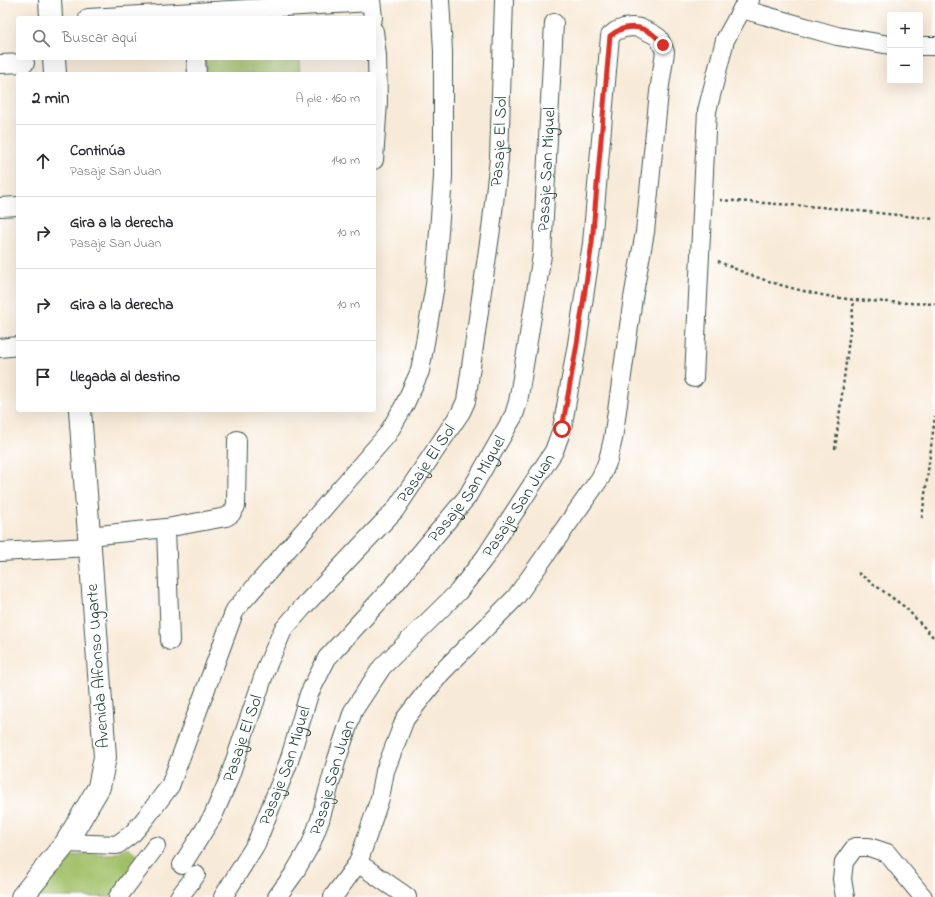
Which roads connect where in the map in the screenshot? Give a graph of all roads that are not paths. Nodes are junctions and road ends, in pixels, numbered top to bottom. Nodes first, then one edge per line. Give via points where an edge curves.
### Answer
1 (50, 0) edge
2 (440, 0) edge
3 (504, 0) edge
4 (746, 5) edge
5 (371, 7) edge
6 (193, 15) edge
7 (51, 16) edge
8 (158, 16) edge
9 (554, 24) dead end
10 (887, 44) edge
11 (923, 46) edge
12 (935, 46) edge
13 (376, 56) edge
14 (54, 60) edge
15 (196, 60) edge
16 (24, 63) dead end
17 (0, 64) edge
18 (55, 72) edge
19 (197, 72) edge
20 (376, 131) edge
21 (16, 206) edge
22 (0, 207) edge
23 (16, 346) edge
24 (0, 348) edge
25 (694, 378) dead end
26 (80, 412) edge
27 (237, 440) dead end
28 (166, 528) junction
29 (89, 541) junction
30 (0, 552) edge
31 (170, 641) dead end
32 (66, 843) junction
33 (156, 846) dead end
34 (358, 863) junction
35 (22, 897) edge
36 (118, 897) edge
37 (179, 897) edge
38 (223, 897) edge
39 (277, 897) edge
40 (333, 897) edge
41 (406, 897) edge
42 (845, 897) edge
43 (923, 897) edge

1 - 7 street
2 - 32 street via 443,51 442,177 435,285 420,371 387,435 235,610 170,786 133,833 117,845
3 - 37 street, Pasaje El Sol via 499,159 466,402 395,510 284,630 267,666 228,782
4 - 10 street via 837,36
4 - 25 street via 725,40 707,111
5 - 6 street
6 - 8 street
9 - 38 street, Pasaje San Miguel via 542,255 514,415 467,498 394,585 327,658 309,694 289,761 256,844
11 - 12 street
13 - 20 street
14 - 18 street
15 - 19 street
16 - 17 street
21 - 22 street
23 - 24 street
26 - 29 street, Avenida Alfonso Ugarte
27 - 28 street via 236,506 231,514
28 - 29 street
28 - 31 street
29 - 30 street
29 - 32 street, Avenida Alfonso Ugarte via 105,757 99,787
32 - 35 street, Avenida Alfonso Ugarte
33 - 36 street
34 - 39 street, Pasaje San Juan via 380,798 385,771 405,719 441,673 516,597 601,477 608,460 645,232 665,52 659,38 640,28 624,28 610,36 592,243 562,429 554,451 486,556 458,592 382,667 353,710 311,844
34 - 40 street
34 - 41 street
42 - 43 street via 842,879 844,862 855,847 869,847 887,854

